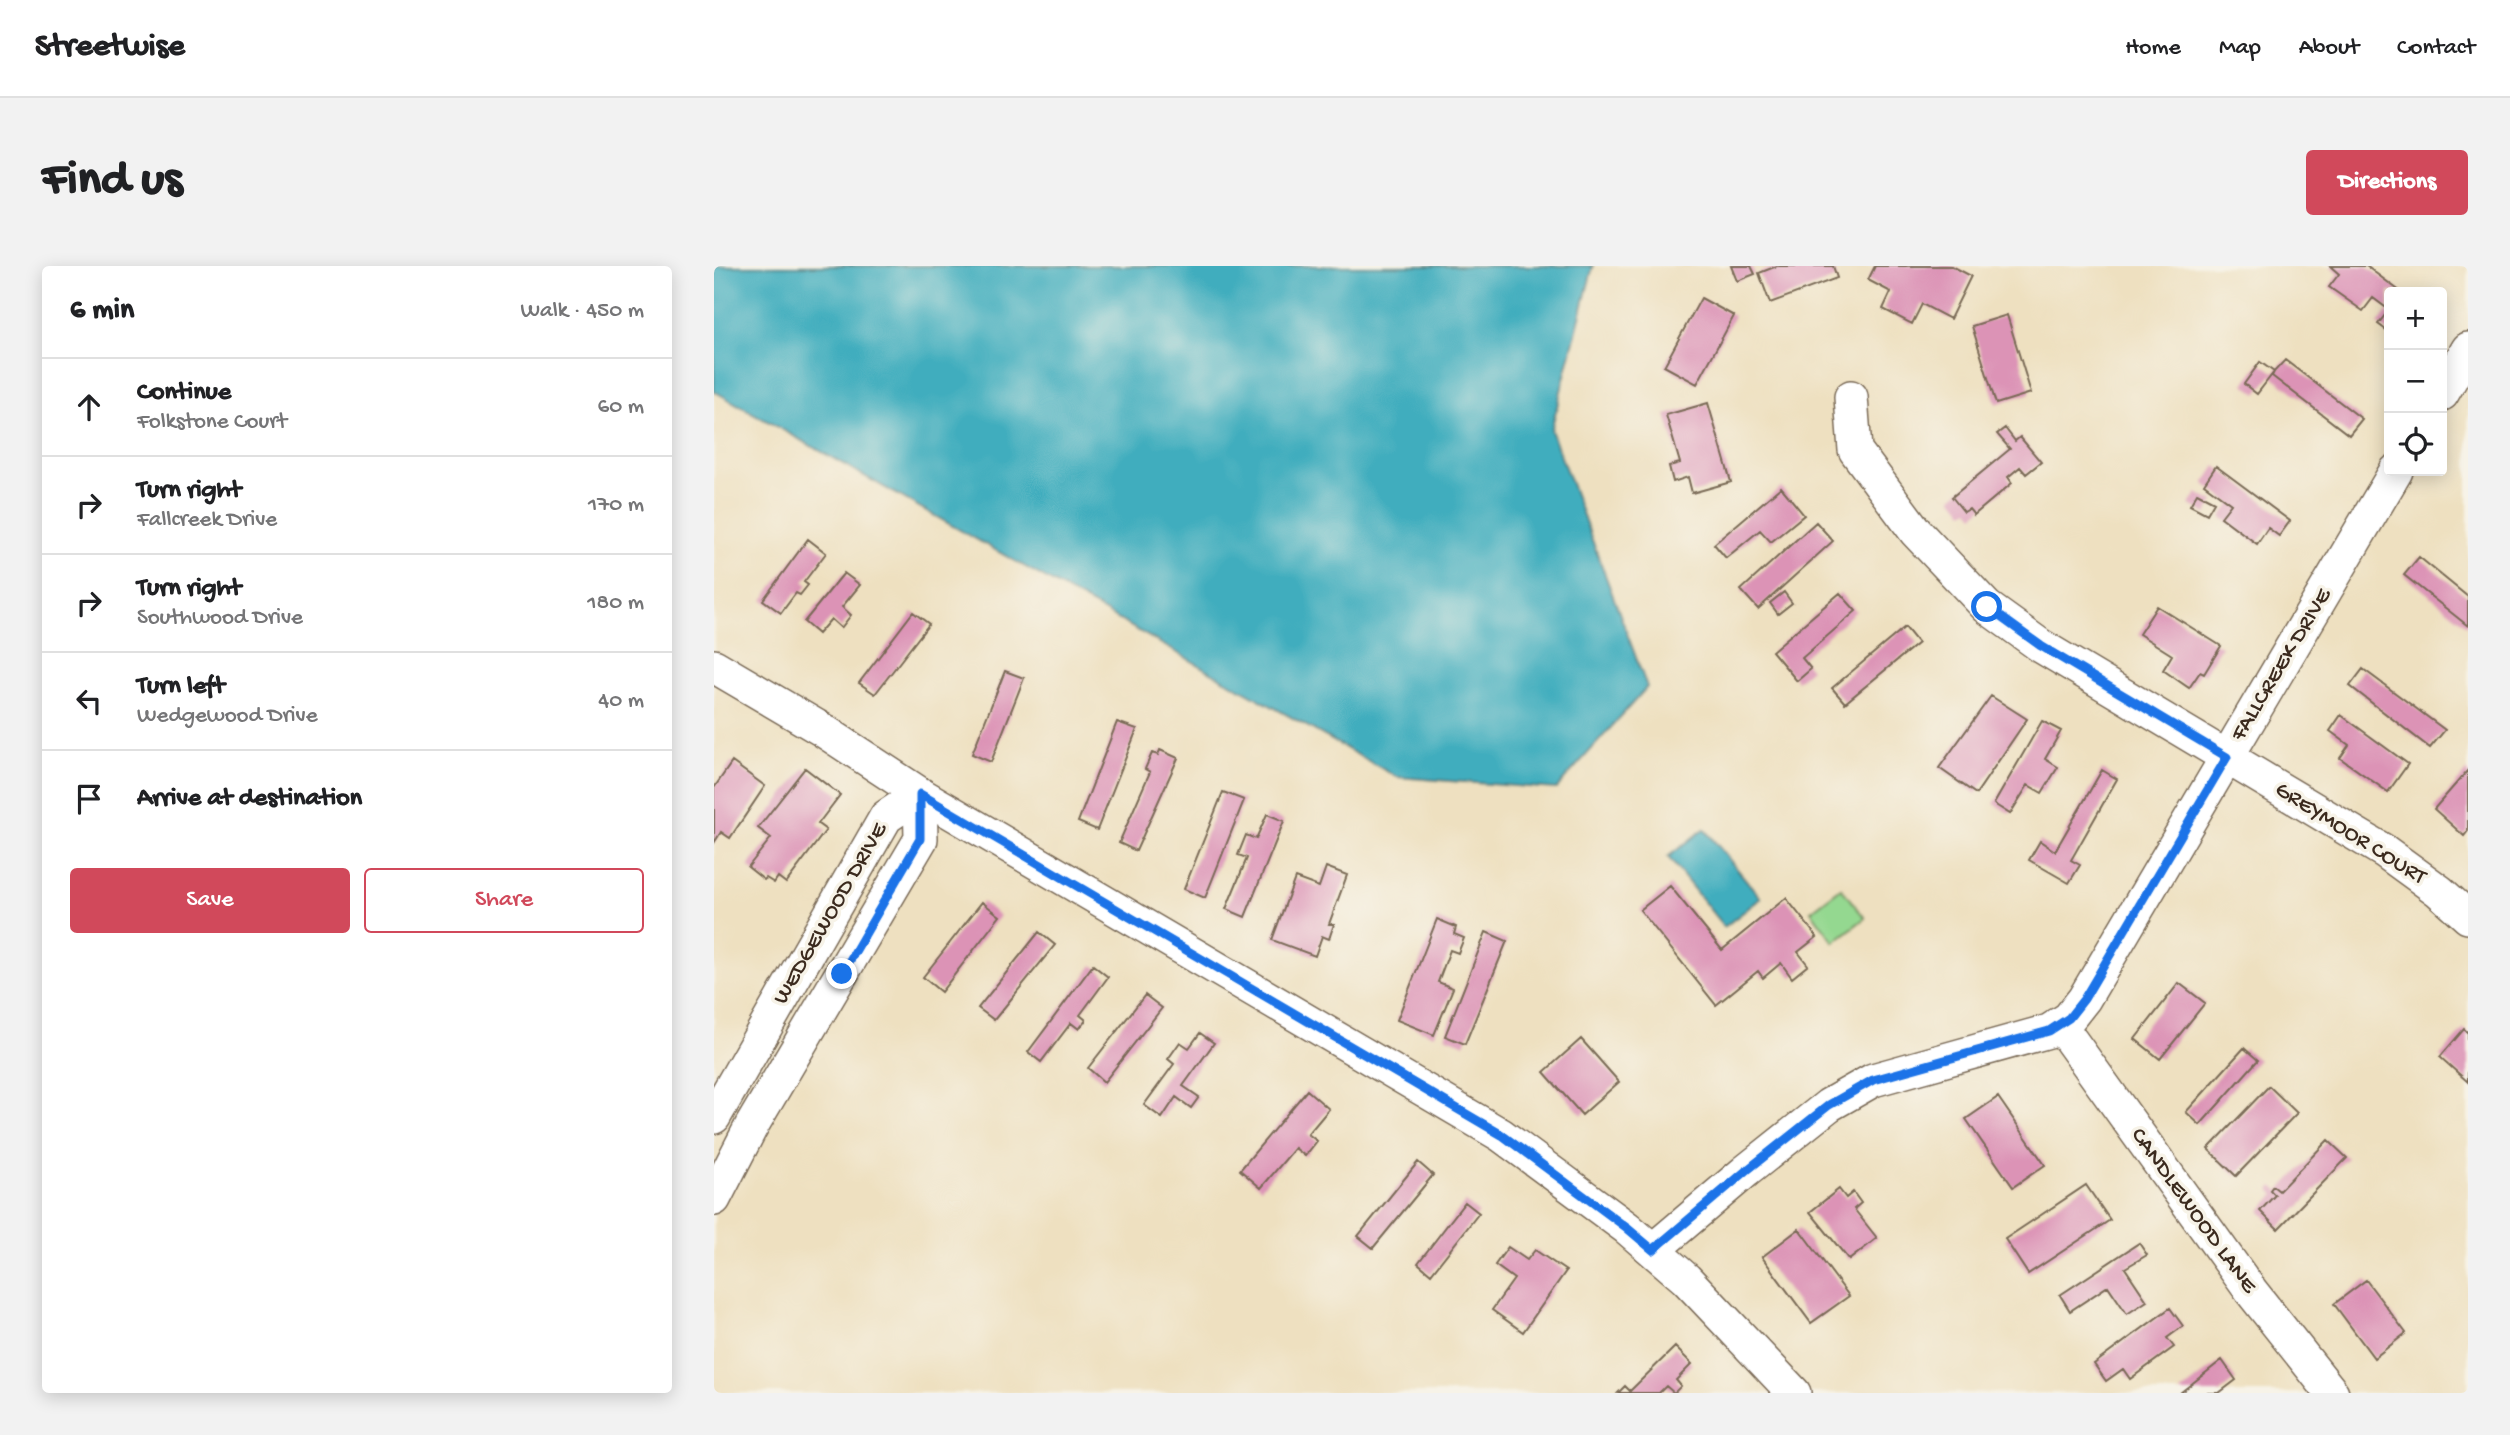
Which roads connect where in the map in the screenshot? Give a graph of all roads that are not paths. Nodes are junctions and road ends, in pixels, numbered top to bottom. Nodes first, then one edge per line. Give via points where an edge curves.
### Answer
1 (2468, 349) edge
2 (2447, 385) edge
3 (1851, 397) dead end
4 (2393, 476) edge
5 (714, 666) edge
6 (2227, 757) junction
7 (920, 794) junction
8 (2468, 917) edge
9 (2059, 1024) junction
10 (714, 1117) edge
11 (714, 1199) edge
12 (1653, 1250) junction
13 (1794, 1393) edge
14 (2332, 1393) edge

1 - 2 street
3 - 6 street, GREYMOOR COURT via 1855,450 1916,532 1987,607 2041,646
4 - 6 street, FALLCREEK DRIVE
5 - 7 street
6 - 8 street, GREYMOOR COURT via 2384,851
6 - 9 street, FALLCREEK DRIVE via 2084,999
7 - 10 street, WEDGEWOOD DRIVE via 886,817
7 - 11 street, WEDGEWOOD DRIVE via 920,839 751,1127
7 - 12 street via 1502,1135
9 - 12 street, FALLCREEK DRIVE via 2016,1041 1873,1080 1829,1105
9 - 14 street, CANDLEWOOD LANE via 2250,1291
12 - 13 street

